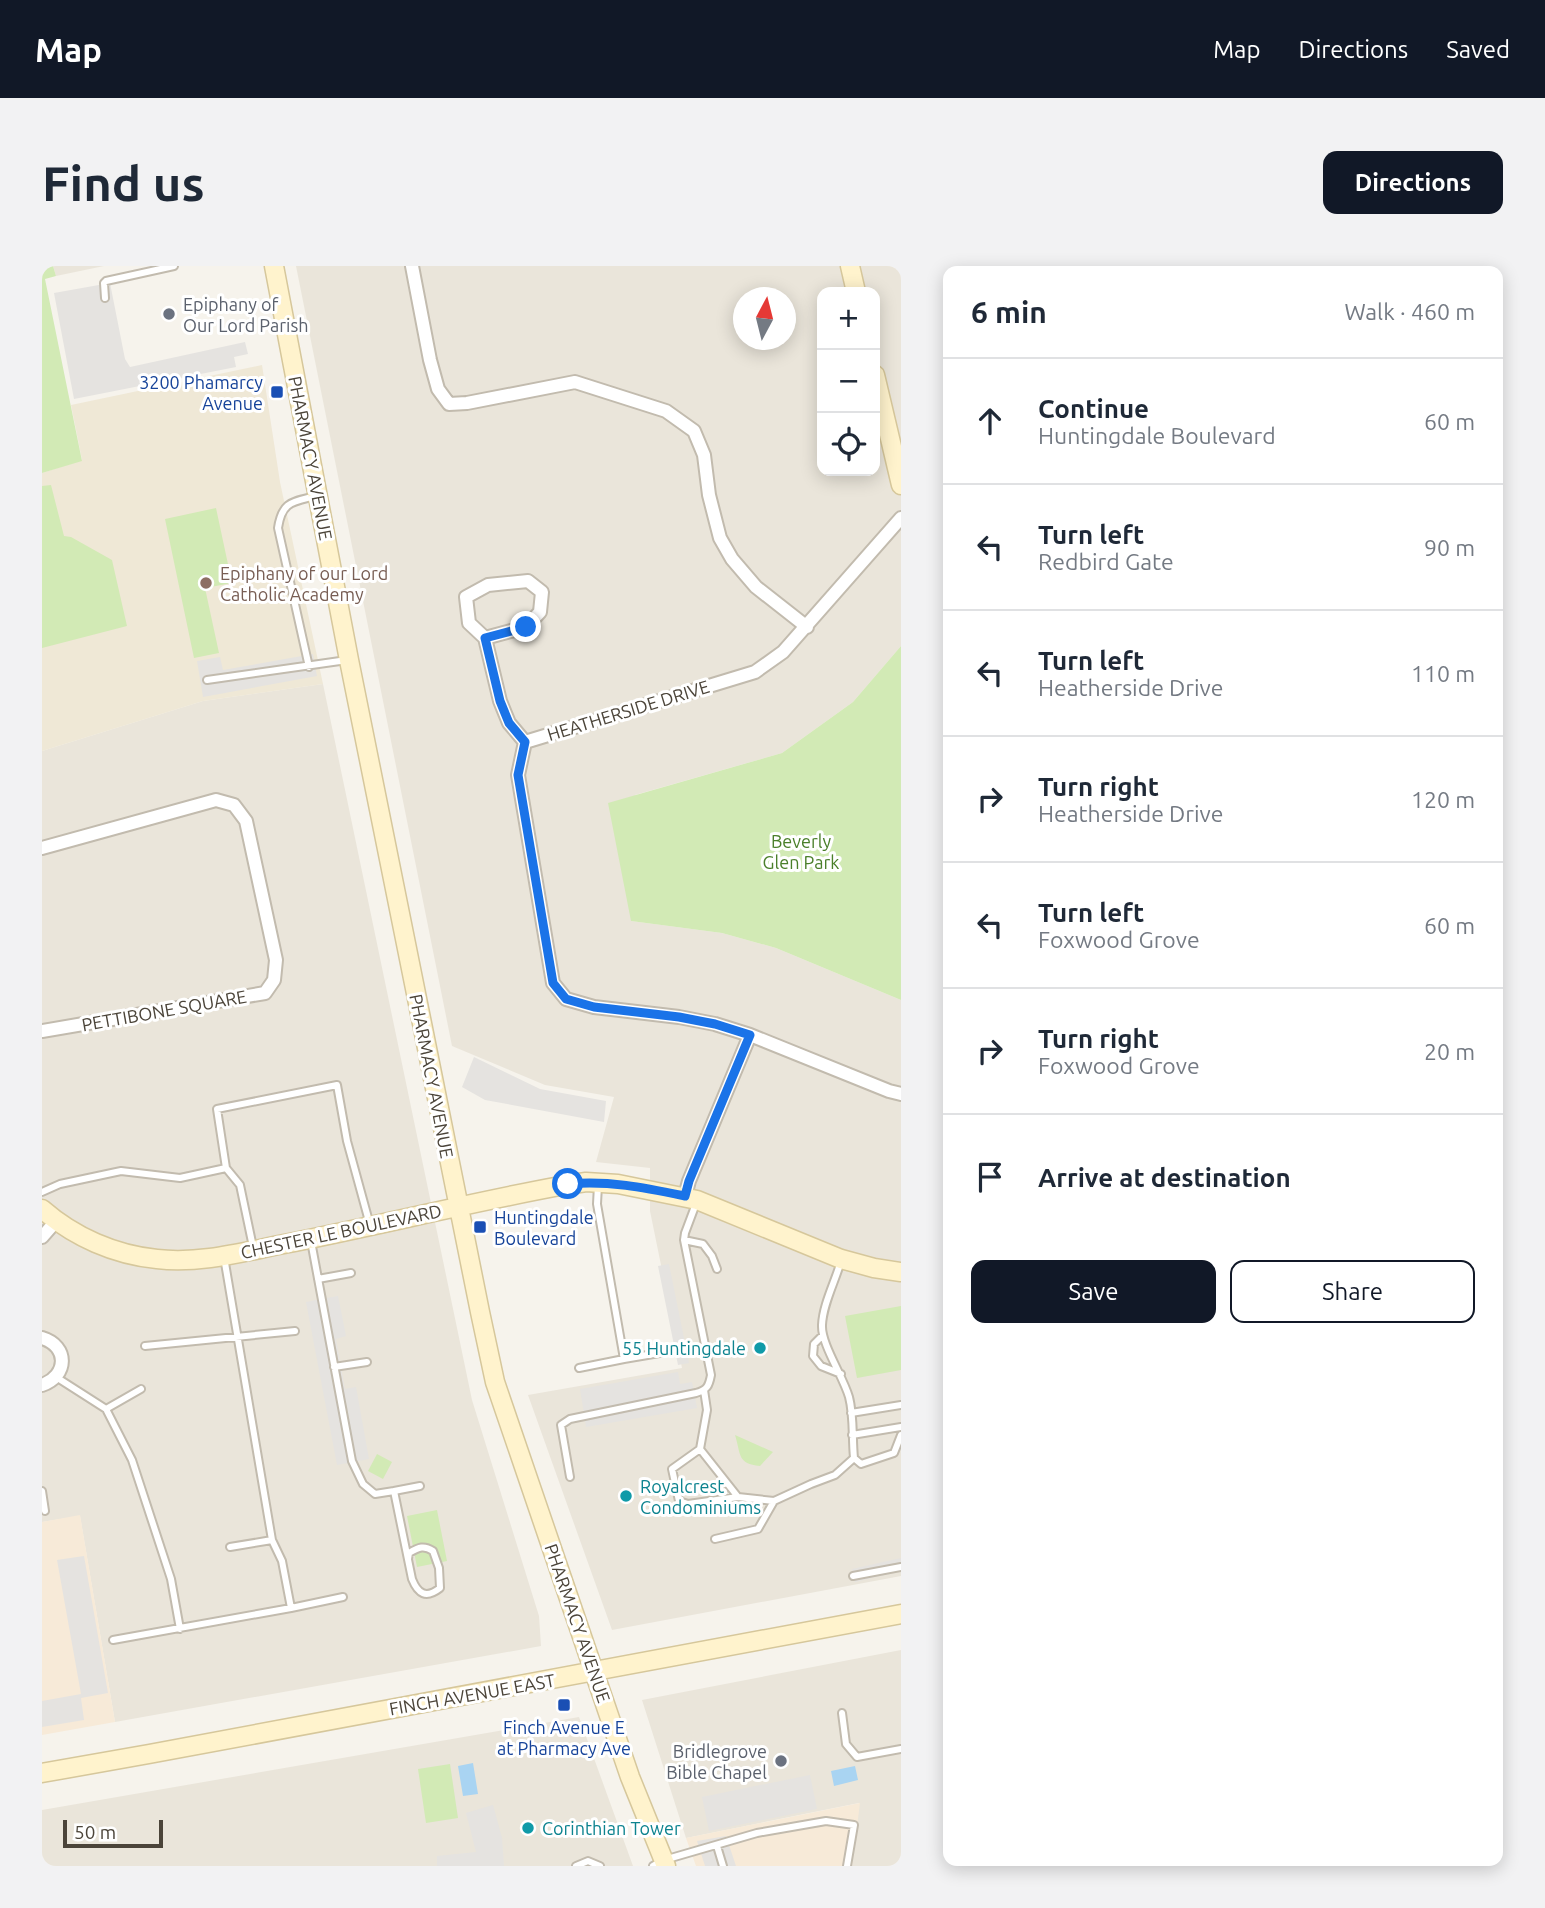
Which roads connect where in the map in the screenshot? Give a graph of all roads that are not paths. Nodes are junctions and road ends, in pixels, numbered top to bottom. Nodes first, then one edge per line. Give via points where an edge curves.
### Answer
1 (174, 266) edge
2 (274, 266) edge
3 (412, 266) edge
4 (850, 266) edge
5 (855, 287) edge
6 (105, 298) dead end
7 (880, 396) edge
8 (901, 485) edge
9 (318, 496) junction
10 (901, 518) edge
11 (807, 626) junction
12 (485, 638) junction
13 (349, 660) junction
14 (309, 667) junction
15 (207, 680) dead end
16 (525, 742) junction
17 (42, 848) edge
18 (42, 1031) edge
19 (750, 1035) junction
20 (901, 1094) edge
21 (226, 1168) junction
22 (598, 1183) junction
23 (42, 1192) edge
24 (691, 1198) junction
25 (459, 1207) junction
26 (49, 1215) edge
27 (371, 1227) junction
28 (42, 1237) edge
29 (311, 1239) junction
30 (684, 1240) junction
31 (254, 1250) junction
32 (224, 1255) junction
33 (841, 1259) junction
34 (717, 1269) dead end
35 (901, 1272) edge
36 (351, 1273) dead end
37 (318, 1279) junction
38 (295, 1331) dead end
39 (823, 1335) junction
40 (239, 1336) junction
41 (42, 1338) edge
42 (145, 1346) dead end
43 (671, 1351) dead end
44 (624, 1359) junction
45 (367, 1362) dead end
46 (334, 1367) junction
47 (579, 1368) dead end
48 (841, 1374) junction
49 (56, 1377) junction
50 (42, 1385) edge
51 (141, 1389) dead end
52 (704, 1391) junction
53 (901, 1405) edge
54 (106, 1409) junction
55 (851, 1413) junction
56 (901, 1427) edge
57 (852, 1435) junction
58 (901, 1435) edge
59 (701, 1449) junction
60 (854, 1458) junction
61 (570, 1477) dead end
62 (420, 1486) dead end
63 (42, 1491) edge
64 (394, 1491) junction
65 (738, 1497) junction
66 (774, 1501) junction
67 (46, 1511) dead end
68 (715, 1539) dead end
69 (272, 1540) junction
70 (230, 1547) dead end
71 (408, 1559) junction
72 (901, 1567) edge
73 (853, 1576) dead end
74 (343, 1597) dead end
75 (291, 1608) junction
76 (901, 1614) edge
77 (180, 1629) junction
78 (113, 1640) dead end
79 (594, 1671) junction
80 (842, 1713) dead end
81 (901, 1749) edge
82 (42, 1773) edge
83 (717, 1846) junction
84 (661, 1864) edge
85 (576, 1866) edge
86 (600, 1866) edge
87 (723, 1866) edge
88 (847, 1866) edge

1 - 6 lane via 106,281
2 - 9 street, PHARMACY AVENUE
3 - 11 street via 430,360 438,389 449,404 575,382 666,411 694,431 704,454 720,538 732,559 756,587
4 - 5 street
7 - 8 street
9 - 13 street, PHARMACY AVENUE
9 - 14 lane via 289,503 278,528
10 - 11 street, HEATHERSIDE DRIVE
11 - 16 street, HEATHERSIDE DRIVE via 783,652 755,671
12 - 12 street via 526,627 540,612 542,592 528,581 488,585 466,597 469,623
12 - 16 street via 500,701 509,723
13 - 14 lane
13 - 25 street, PHARMACY AVENUE
14 - 15 lane
16 - 19 street, HEATHERSIDE DRIVE via 518,775 553,983 566,999 594,1007 679,1017
17 - 18 street, PETTIBONE SQUARE via 216,800 234,805 246,821 276,960 274,980 265,993
19 - 20 street, HEATHERSIDE DRIVE
19 - 24 street via 689,1181
21 - 23 lane via 180,1178 121,1171
21 - 27 lane via 217,1109 337,1085
21 - 31 lane via 240,1185
22 - 24 street
22 - 25 street via 560,1186
22 - 44 lane via 597,1204
24 - 30 lane
24 - 33 street
25 - 27 street, CHESTER LE BOULEVARD
25 - 79 street, PHARMACY AVENUE via 495,1382
26 - 28 street
26 - 32 street, CHESTER LE BOULEVARD via 121,1253 191,1261
27 - 29 street, CHESTER LE BOULEVARD
29 - 31 street, CHESTER LE BOULEVARD
29 - 37 lane
30 - 34 lane via 704,1244
30 - 52 lane via 711,1375
31 - 32 street, CHESTER LE BOULEVARD
32 - 40 lane, CHESTER LE BOULEVARD
33 - 35 street
33 - 39 lane via 824,1313
36 - 37 lane
37 - 46 lane
38 - 40 lane
39 - 48 lane
39 - 48 lane via 814,1344 813,1356 821,1366
40 - 42 lane
40 - 69 lane, CHESTER LE BOULEVARD
41 - 49 street via 53,1342 61,1355
43 - 44 lane
44 - 47 lane
45 - 46 lane
46 - 64 lane via 352,1461 363,1484 375,1494
48 - 55 lane
49 - 50 street
49 - 54 lane
51 - 54 lane
52 - 59 lane via 707,1410
52 - 61 lane via 570,1419 561,1425
53 - 55 lane
54 - 77 lane via 132,1460 171,1579
55 - 57 lane
56 - 57 lane
57 - 60 lane
58 - 60 lane via 894,1453 861,1464
59 - 65 lane
59 - 65 lane via 673,1469 679,1501 688,1504
60 - 66 lane via 835,1475
62 - 64 lane
63 - 67 lane
64 - 71 lane
65 - 66 lane
66 - 68 lane via 758,1529
69 - 70 lane
69 - 75 lane, CHESTER LE BOULEVARD via 282,1561
71 - 71 lane via 416,1590 433,1594 440,1588 433,1551 421,1547 409,1553
72 - 73 lane
74 - 75 lane
75 - 77 lane
76 - 79 street, FINCH AVENUE EAST
77 - 78 lane
79 - 82 street, FINCH AVENUE EAST
79 - 84 street, PHARMACY AVENUE
80 - 81 lane via 846,1744 856,1757
83 - 84 lane
83 - 87 lane
83 - 88 lane via 757,1833 826,1821 854,1825
85 - 86 lane via 588,1861

